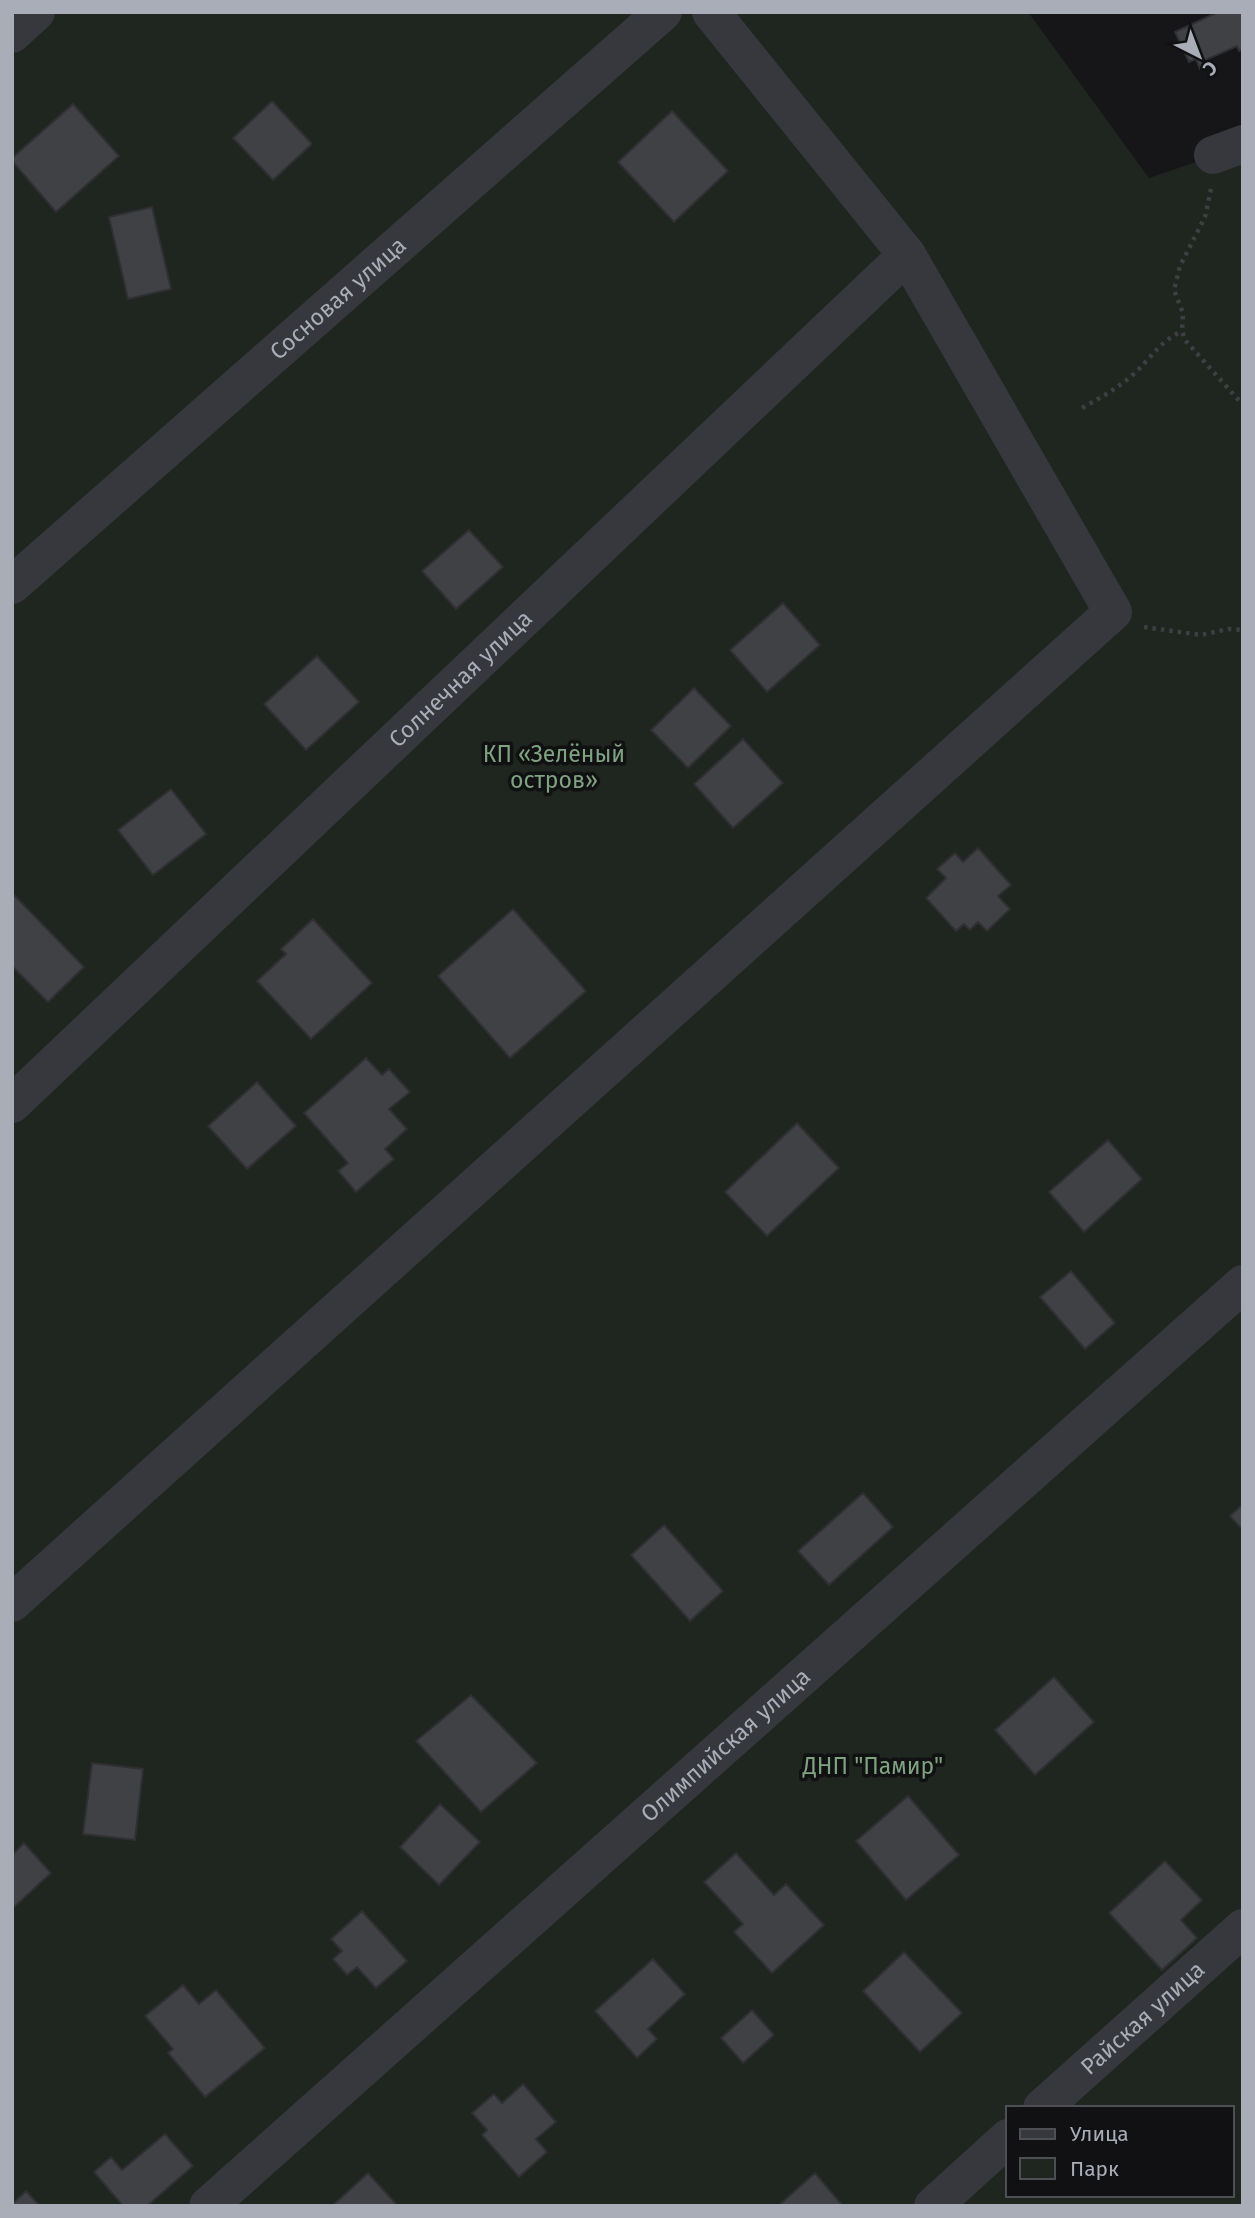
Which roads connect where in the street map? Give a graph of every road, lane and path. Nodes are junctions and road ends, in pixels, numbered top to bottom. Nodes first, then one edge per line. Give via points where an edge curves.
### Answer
1 (36, 12) edge
2 (663, 12) edge
3 (711, 12) edge
4 (12, 34) edge
5 (1228, 150) edge
6 (907, 255) junction
7 (1182, 331) junction
8 (1243, 405) edge
9 (1082, 408) dead end
10 (12, 585) edge
11 (1111, 608) junction
12 (1243, 629) edge
13 (12, 1104) edge
14 (1243, 1284) edge
15 (12, 1603) edge
16 (1243, 1928) edge
17 (1044, 2106) edge
18 (1006, 2140) edge
19 (208, 2206) edge
20 (933, 2206) edge

1 - 4 street
2 - 10 street, Сосновая улица
3 - 6 street
5 - 7 path via 1174,289 1183,313
6 - 11 street
6 - 13 street, Солнечная улица
7 - 8 path
7 - 9 path via 1165,340 1110,393
11 - 12 path via 1139,626 1201,635
11 - 15 street via 1113,612
14 - 19 street, Олимпийская улица
16 - 17 street, Райская улица
18 - 20 street

